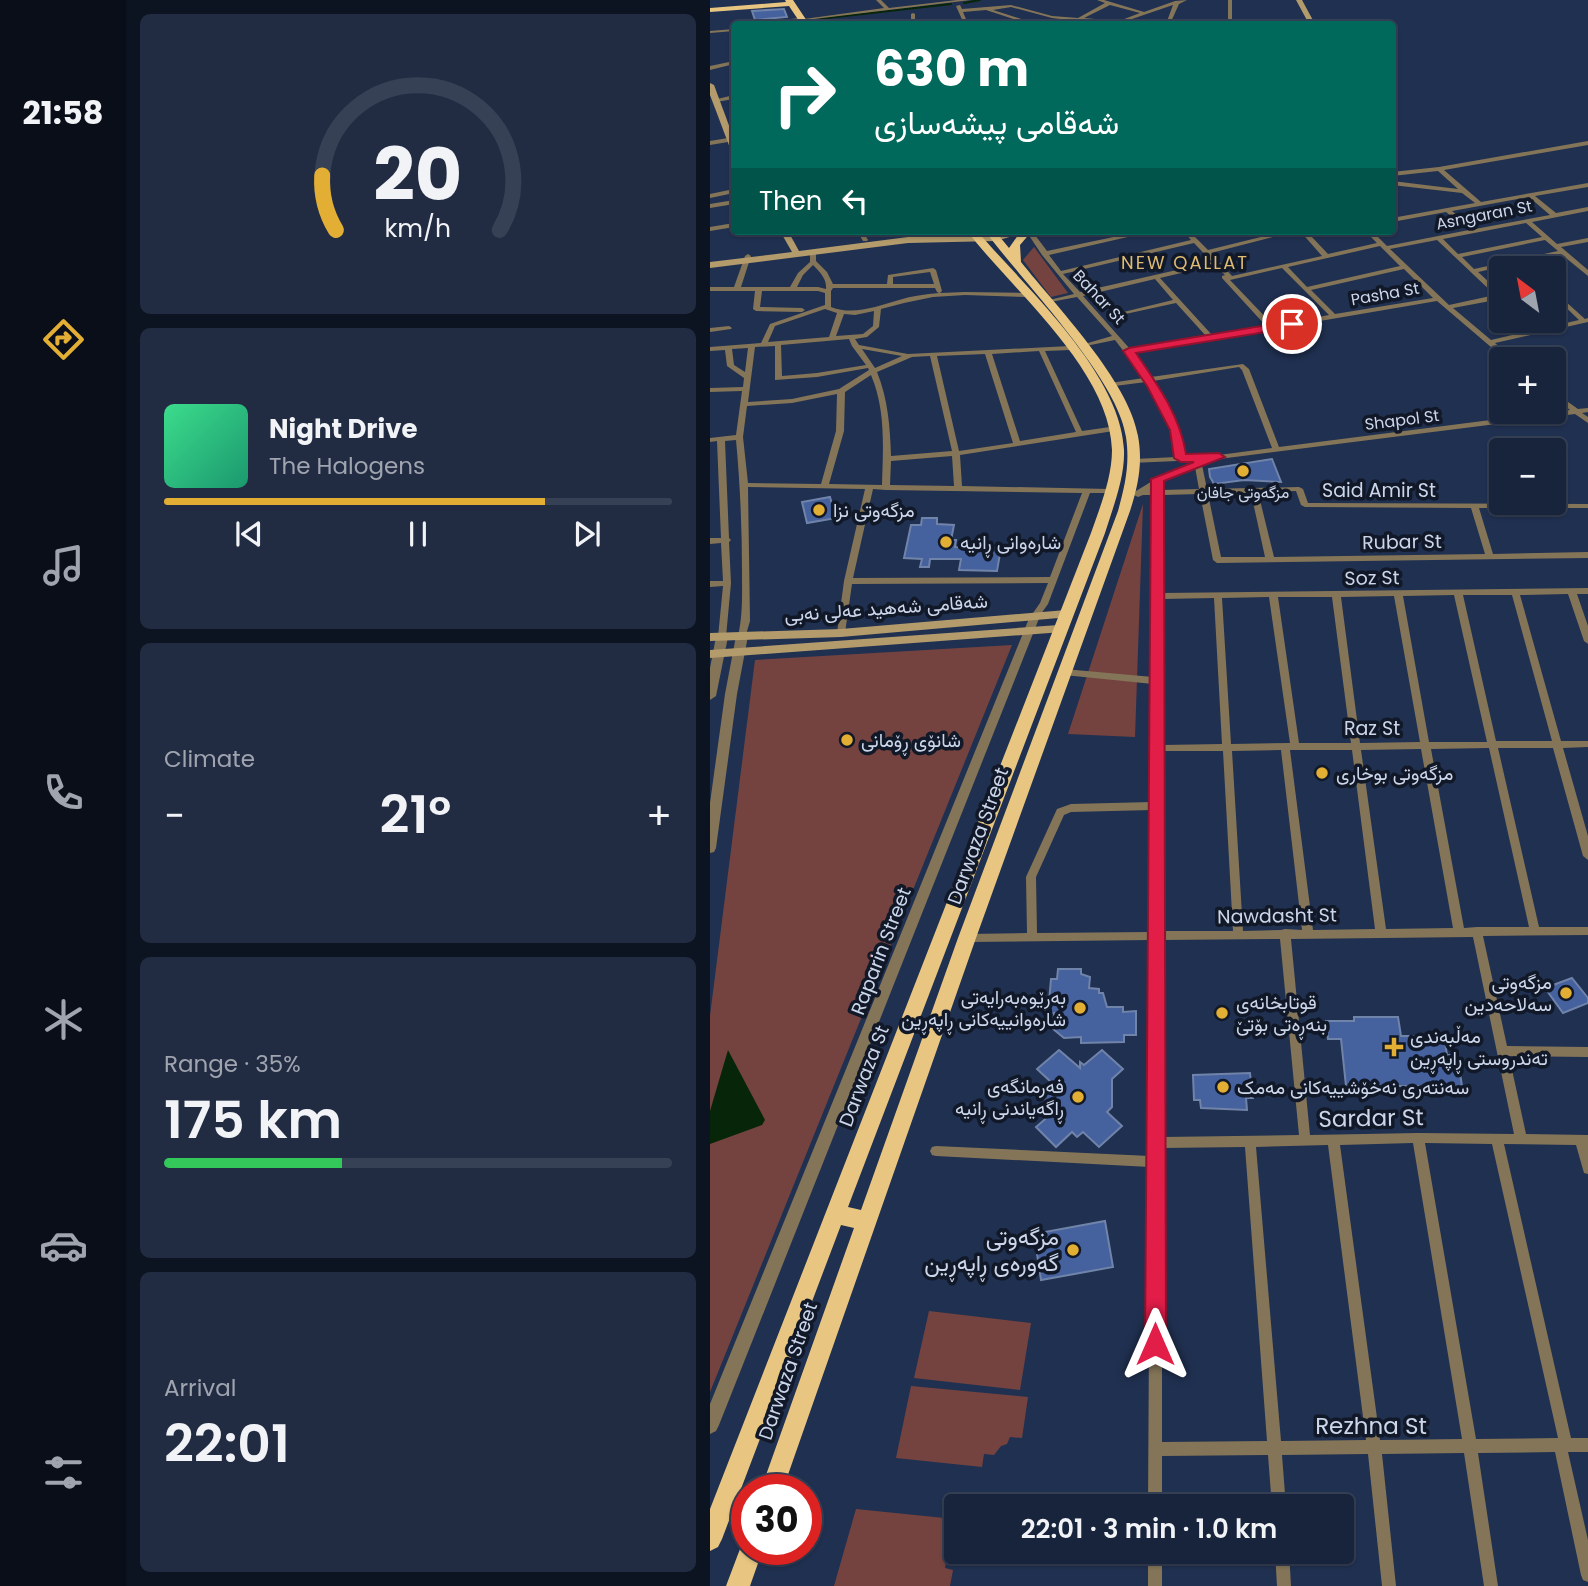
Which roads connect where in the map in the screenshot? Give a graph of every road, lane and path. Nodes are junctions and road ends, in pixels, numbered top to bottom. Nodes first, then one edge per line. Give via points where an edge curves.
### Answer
1 (878, 0) edge
2 (969, 0) edge
3 (1099, 0) edge
4 (1185, 0) edge
5 (1230, 0) edge
6 (1290, 0) edge
7 (1299, 0) edge
8 (792, 1) edge
9 (956, 2) edge
10 (1177, 2) junction
11 (1109, 3) junction
12 (986, 9) junction
13 (710, 10) edge
14 (888, 10) junction
15 (960, 11) junction
16 (1144, 13) junction
17 (913, 14) dead end
18 (805, 21) edge
19 (813, 21) edge
20 (814, 21) edge
21 (913, 21) edge
22 (965, 21) edge
23 (1023, 21) edge
24 (1074, 21) edge
25 (1081, 21) edge
26 (1120, 21) edge
27 (1169, 21) edge
28 (1230, 21) edge
29 (1300, 21) edge
30 (1310, 21) edge
31 (731, 28) edge
32 (710, 30) edge
33 (731, 64) edge
34 (710, 68) edge
35 (710, 85) edge
36 (731, 98) edge
37 (716, 100) junction
38 (720, 109) junction
39 (710, 110) edge
40 (731, 137) edge
41 (731, 142) edge
42 (710, 143) edge
43 (1587, 143) edge
44 (1439, 169) junction
45 (1396, 174) edge
46 (1396, 184) edge
47 (1587, 185) edge
48 (1437, 189) junction
49 (1464, 191) junction
50 (731, 192) edge
51 (1530, 195) junction
52 (710, 196) edge
53 (731, 202) edge
54 (1479, 204) junction
55 (710, 206) edge
56 (1458, 208) junction
57 (1587, 209) edge
58 (1447, 210) junction
59 (1555, 216) junction
60 (1396, 219) edge
61 (1527, 221) junction
62 (731, 226) edge
63 (710, 229) edge
64 (1474, 231) junction
65 (786, 235) edge
66 (856, 235) edge
67 (974, 235) edge
68 (988, 235) edge
69 (988, 235) edge
70 (1022, 235) edge
71 (1030, 235) edge
72 (1132, 235) edge
73 (1191, 235) edge
74 (1277, 235) edge
75 (1307, 235) edge
76 (1373, 235) edge
77 (1438, 238) junction
78 (1546, 238) junction
79 (1587, 240) edge
80 (1196, 241) junction
81 (1384, 246) junction
82 (1555, 247) junction
83 (795, 250) junction
84 (1207, 252) junction
85 (1562, 252) junction
86 (1044, 254) junction
87 (1326, 256) junction
88 (1456, 256) junction
89 (1542, 256) edge
90 (813, 257) junction
91 (747, 259) junction
92 (710, 262) edge
93 (1016, 264) junction
94 (1215, 264) junction
95 (1587, 264) edge
96 (1283, 266) junction
97 (1579, 266) junction
98 (1405, 267) junction
99 (1489, 267) edge
100 (1472, 271) junction
101 (1059, 273) junction
102 (1587, 274) edge
103 (1156, 277) junction
104 (890, 285) junction
105 (938, 286) junction
106 (1489, 286) edge
107 (759, 288) junction
108 (793, 288) junction
109 (710, 289) edge
110 (737, 289) junction
111 (829, 289) junction
112 (1306, 289) junction
113 (940, 295) junction
114 (1027, 295) junction
115 (1077, 295) junction
116 (1438, 299) junction
117 (1489, 299) edge
118 (1177, 300) junction
119 (1047, 302) junction
120 (1566, 304) edge
121 (827, 306) junction
122 (1447, 307) junction
123 (878, 308) junction
124 (809, 310) junction
125 (841, 312) junction
126 (1109, 317) dead end
127 (1334, 317) junction
128 (1586, 321) edge
129 (1566, 325) edge
130 (729, 328) dead end
131 (1272, 328) junction
132 (710, 330) edge
133 (1530, 333) edge
134 (851, 337) junction
135 (1117, 337) junction
136 (831, 339) junction
137 (1212, 339) junction
138 (1490, 342) junction
139 (778, 343) junction
140 (764, 344) junction
141 (753, 346) junction
142 (855, 346) junction
143 (1077, 347) junction
144 (1496, 347) edge
145 (728, 348) junction
146 (710, 349) edge
147 (1041, 349) junction
148 (1129, 351) junction
149 (988, 352) junction
150 (911, 355) junction
151 (933, 355) junction
152 (872, 369) junction
153 (747, 377) junction
154 (1148, 378) junction
155 (1110, 385) junction
156 (745, 389) junction
157 (710, 390) edge
158 (841, 391) junction
159 (744, 404) junction
160 (1566, 404) edge
161 (1587, 410) edge
162 (1578, 413) junction
163 (1587, 421) edge
164 (1489, 424) edge
165 (1483, 425) junction
166 (1117, 428) junction
167 (1080, 434) junction
168 (739, 437) junction
169 (721, 439) junction
170 (710, 440) edge
171 (1017, 444) junction
172 (1276, 449) junction
173 (956, 453) junction
174 (1219, 457) junction
175 (1181, 458) junction
176 (886, 460) junction
177 (1134, 461) junction
178 (1198, 464) junction
179 (1157, 479) junction
180 (744, 485) junction
181 (824, 487) junction
182 (869, 488) junction
183 (886, 488) junction
184 (958, 489) junction
185 (1254, 490) junction
186 (1087, 491) junction
187 (1110, 491) junction
188 (1205, 491) junction
189 (1157, 492) junction
190 (1139, 493) junction
191 (1474, 506) junction
192 (1587, 506) edge
193 (1124, 511) junction
194 (727, 540) junction
195 (710, 541) edge
196 (1587, 555) edge
197 (1490, 556) junction
198 (1270, 559) junction
199 (1053, 580) junction
200 (848, 581) junction
201 (727, 583) junction
202 (710, 584) edge
203 (1515, 592) junction
204 (1572, 592) junction
205 (1587, 592) edge
206 (1398, 593) junction
207 (1458, 593) junction
208 (1336, 594) junction
209 (1218, 595) junction
210 (1273, 595) junction
211 (1157, 596) junction
212 (1035, 616) junction
213 (1062, 621) junction
214 (1028, 630) junction
215 (841, 633) junction
216 (742, 636) junction
217 (716, 637) edge
218 (1587, 641) edge
219 (739, 652) junction
220 (714, 654) edge
221 (1064, 672) junction
222 (1157, 681) junction
223 (710, 696) edge
224 (1557, 744) junction
225 (1587, 744) edge
226 (1493, 745) junction
227 (1290, 746) junction
228 (1356, 746) junction
229 (1426, 746) junction
230 (1228, 747) junction
231 (1157, 748) junction
232 (1157, 806) junction
233 (710, 848) edge
234 (1587, 856) edge
235 (1477, 931) junction
236 (1535, 931) junction
237 (1587, 931) edge
238 (1381, 932) junction
239 (1459, 932) junction
240 (1285, 933) junction
241 (1308, 933) junction
242 (1238, 934) junction
243 (1156, 935) junction
244 (1032, 937) junction
245 (967, 938) junction
246 (1504, 1051) junction
247 (1587, 1052) edge
248 (1418, 1138) junction
249 (1305, 1139) junction
250 (1333, 1139) junction
251 (1498, 1139) junction
252 (1521, 1140) junction
253 (1584, 1140) edge
254 (1250, 1141) junction
255 (1156, 1143) junction
256 (936, 1151) dead end
257 (1156, 1162) junction
258 (1587, 1169) edge
259 (834, 1214) junction
260 (867, 1221) junction
261 (710, 1425) edge
262 (1563, 1445) junction
263 (1587, 1445) edge
264 (1470, 1446) junction
265 (1275, 1447) junction
266 (1374, 1447) junction
267 (1155, 1449) junction
268 (777, 1474) edge
269 (1155, 1494) edge
270 (1278, 1494) edge
271 (710, 1539) edge
272 (1155, 1564) edge
273 (1283, 1564) edge
274 (745, 1565) edge
275 (1587, 1575) edge
276 (738, 1586) edge
277 (1155, 1586) edge
278 (1284, 1586) edge
279 (1389, 1586) edge
280 (1491, 1586) edge

1 - 14 street
2 - 9 street
3 - 11 street
4 - 10 street
5 - 28 street
6 - 29 main road
7 - 30 main road
8 - 13 highway
8 - 18 highway
9 - 14 street
9 - 15 street
9 - 20 street
10 - 16 street
10 - 27 street
11 - 16 street
11 - 25 street
12 - 15 street
12 - 23 street
12 - 24 street via 1017,7
14 - 19 street
15 - 22 street
16 - 26 street
17 - 21 street
31 - 32 street
33 - 34 street
35 - 37 main road
36 - 37 street
37 - 38 main road
38 - 39 street
38 - 40 main road
41 - 42 street
43 - 44 street
44 - 45 street
44 - 49 street
46 - 48 street
47 - 51 street
48 - 49 street
48 - 56 street
49 - 54 street
50 - 52 street
51 - 54 street
51 - 59 street
53 - 55 street
54 - 56 street
56 - 58 street
57 - 59 street, Asngaran St
58 - 60 street
58 - 64 street
59 - 61 street, Asngaran St
61 - 64 street, Asngaran St
61 - 78 street
62 - 63 street
64 - 77 street, Asngaran St
65 - 83 main road
66 - 83 main road
67 - 90 main road via 908,240
68 - 93 highway, Darwaza Street
69 - 114 highway
70 - 93 highway via 1014,247
71 - 86 street, Bahar St
72 - 86 street
73 - 80 street
74 - 84 street
75 - 87 street
76 - 81 street
77 - 81 street, Asngaran St
77 - 88 street
78 - 82 street
78 - 88 street
79 - 82 street
80 - 84 street
80 - 101 street
81 - 87 street, Asngaran St
81 - 98 street
82 - 85 street
83 - 91 main road
84 - 94 street
85 - 89 street
85 - 97 street
86 - 101 street, Bahar St
87 - 96 street, Asngaran St
88 - 100 street
90 - 91 main road
90 - 108 street
90 - 111 street via 825,273
91 - 92 main road
91 - 110 street
93 - 119 highway, Darwaza Street
94 - 96 street, Asngaran St via 1231,278
94 - 103 street
94 - 131 street
95 - 97 street
96 - 112 street
97 - 102 street
98 - 112 street
98 - 116 street
99 - 100 street
100 - 106 street
101 - 115 street, Bahar St
103 - 115 street
103 - 118 street
104 - 105 street
104 - 105 street via 890,276 933,270
104 - 111 street
105 - 113 street
107 - 108 street
107 - 110 street
107 - 124 street via 756,309
108 - 111 street
109 - 110 street
111 - 121 street
112 - 127 street
113 - 114 street
113 - 123 street
114 - 143 highway
115 - 119 street
115 - 135 street, Bahar St
116 - 122 street
116 - 127 street, Pasha St
117 - 122 street
118 - 126 street
118 - 137 street
119 - 143 highway, Darwaza Street
120 - 128 street
121 - 124 street
121 - 125 street
122 - 138 street
123 - 125 street
123 - 134 street via 873,331
124 - 140 street via 772,325
125 - 136 street
127 - 131 street, Pasha St
128 - 129 street
130 - 132 street
131 - 137 street, Pasha St
133 - 138 street
134 - 136 street
134 - 142 street
135 - 143 street
135 - 148 street, Bahar St
136 - 139 street
137 - 148 street, Pasha St
138 - 144 street
139 - 140 street
139 - 152 street via 778,378
140 - 141 street
141 - 145 street
141 - 153 street
142 - 150 street
142 - 152 street
143 - 147 street
143 - 155 highway, Darwaza Street
143 - 166 highway
145 - 146 street
145 - 153 street via 731,366
147 - 149 street
147 - 167 street
148 - 154 street, Bahar St
149 - 151 street
149 - 171 street
150 - 151 street
150 - 152 street
151 - 173 street
152 - 158 street
152 - 176 street via 884,412
153 - 156 street
154 - 155 street
154 - 172 street via 1241,365
154 - 175 street, Bahar St via 1176,430
155 - 177 highway, Darwaza Street via 1128,420
156 - 157 street
156 - 159 street
158 - 159 street
158 - 181 street via 840,431
159 - 168 street
160 - 162 street
161 - 162 street, Shapol St
162 - 163 street
162 - 165 street, Shapol St
164 - 165 street
165 - 172 street, Shapol St
166 - 167 street
166 - 187 highway, Darwaza St via 1117,462
167 - 171 street
168 - 169 street
168 - 180 street
169 - 170 street
169 - 194 street
171 - 173 street
172 - 174 street, Shapol St
173 - 176 street
173 - 184 street
174 - 175 street
174 - 178 street
175 - 177 street
176 - 183 street
177 - 193 highway, Darwaza Street
178 - 179 street
178 - 188 street
179 - 189 street
179 - 190 street
180 - 181 street
180 - 216 street via 746,621
181 - 182 street
182 - 183 street
182 - 200 street
183 - 184 street
184 - 186 street
185 - 188 street, Said Amir St
185 - 191 street, Said Amir St via 1299,489 1304,505
185 - 198 street
186 - 187 street
186 - 199 street, Raparin Street
187 - 213 highway, Darwaza St
188 - 189 street, Said Amir St
188 - 198 street, Rubar St via 1218,560
189 - 190 street, Said Amir St
189 - 211 street
190 - 193 street
191 - 192 street, Said Amir St
191 - 197 street
193 - 221 highway, Darwaza Street
194 - 195 street
194 - 201 street
196 - 197 street, Rubar St
197 - 198 street, Rubar St
199 - 200 street
199 - 212 street, Raparin Street
200 - 215 street
201 - 202 street
201 - 217 street
203 - 204 street, Soz St
203 - 207 street, Soz St
203 - 224 street
204 - 205 street, Soz St
204 - 218 street
206 - 207 street, Soz St
206 - 208 street, Soz St
206 - 229 street
207 - 226 street
208 - 210 street, Soz St
208 - 228 street
209 - 210 street, Soz St
209 - 211 street, Soz St
209 - 230 street
210 - 227 street
211 - 222 street
212 - 213 main road, شەقامی شەهید عەلی نەبی
212 - 214 street, Raparin Street
212 - 215 main road, شەقامی شەهید عەلی نەبی
213 - 214 main road, شەقامی شەهید عەلی نەبی
213 - 259 highway, Darwaza St
214 - 219 main road, شەقامی شەهید عەلی نەبی
214 - 261 street, Raparin Street
215 - 216 main road, شەقامی شەهید عەلی نەبی
216 - 217 main road, شەقامی شەهید عەلی نەبی
216 - 219 street
217 - 220 street
219 - 220 main road, شەقامی شەهید عەلی نەبی
219 - 233 street
220 - 223 street
221 - 222 street
221 - 245 highway, Darwaza Street
222 - 231 street
224 - 225 street, Raz St
224 - 226 street, Raz St
224 - 234 street
226 - 229 street, Raz St
226 - 236 street
227 - 228 street, Raz St
227 - 230 street, Raz St
227 - 241 street
228 - 229 street, Raz St
228 - 238 street
229 - 239 street
230 - 231 street, Raz St
230 - 242 street
231 - 232 street
232 - 243 street
232 - 244 street via 1060,812 1031,877
235 - 236 street, Nawdasht St
235 - 239 street, Nawdasht St
235 - 246 street
236 - 237 street, Nawdasht St
238 - 239 street, Nawdasht St
238 - 241 street, Nawdasht St
240 - 241 street, Nawdasht St
240 - 242 street, Nawdasht St
240 - 249 street
242 - 243 street, Nawdasht St
243 - 244 street, Nawdasht St
243 - 255 street
244 - 245 street, Nawdasht St
245 - 260 highway, Darwaza Street
246 - 247 street
246 - 252 street
248 - 250 street, Sardar St
248 - 251 street, Sardar St
248 - 264 street
249 - 250 street, Sardar St
249 - 254 street, Sardar St
250 - 266 street
251 - 252 street, Sardar St
251 - 262 street
252 - 253 street, Sardar St
253 - 258 street
254 - 255 street, Sardar St
254 - 265 street
255 - 257 street
256 - 257 street
257 - 267 street
259 - 260 highway
259 - 271 highway, Darwaza St
260 - 268 highway, Darwaza Street
262 - 263 street, Rezhna St
262 - 264 street, Rezhna St
262 - 275 street
264 - 266 street, Rezhna St
264 - 280 street
265 - 266 street, Rezhna St
265 - 267 street, Rezhna St
265 - 270 street
266 - 279 street
267 - 269 street
272 - 277 street
273 - 278 street
274 - 276 highway

